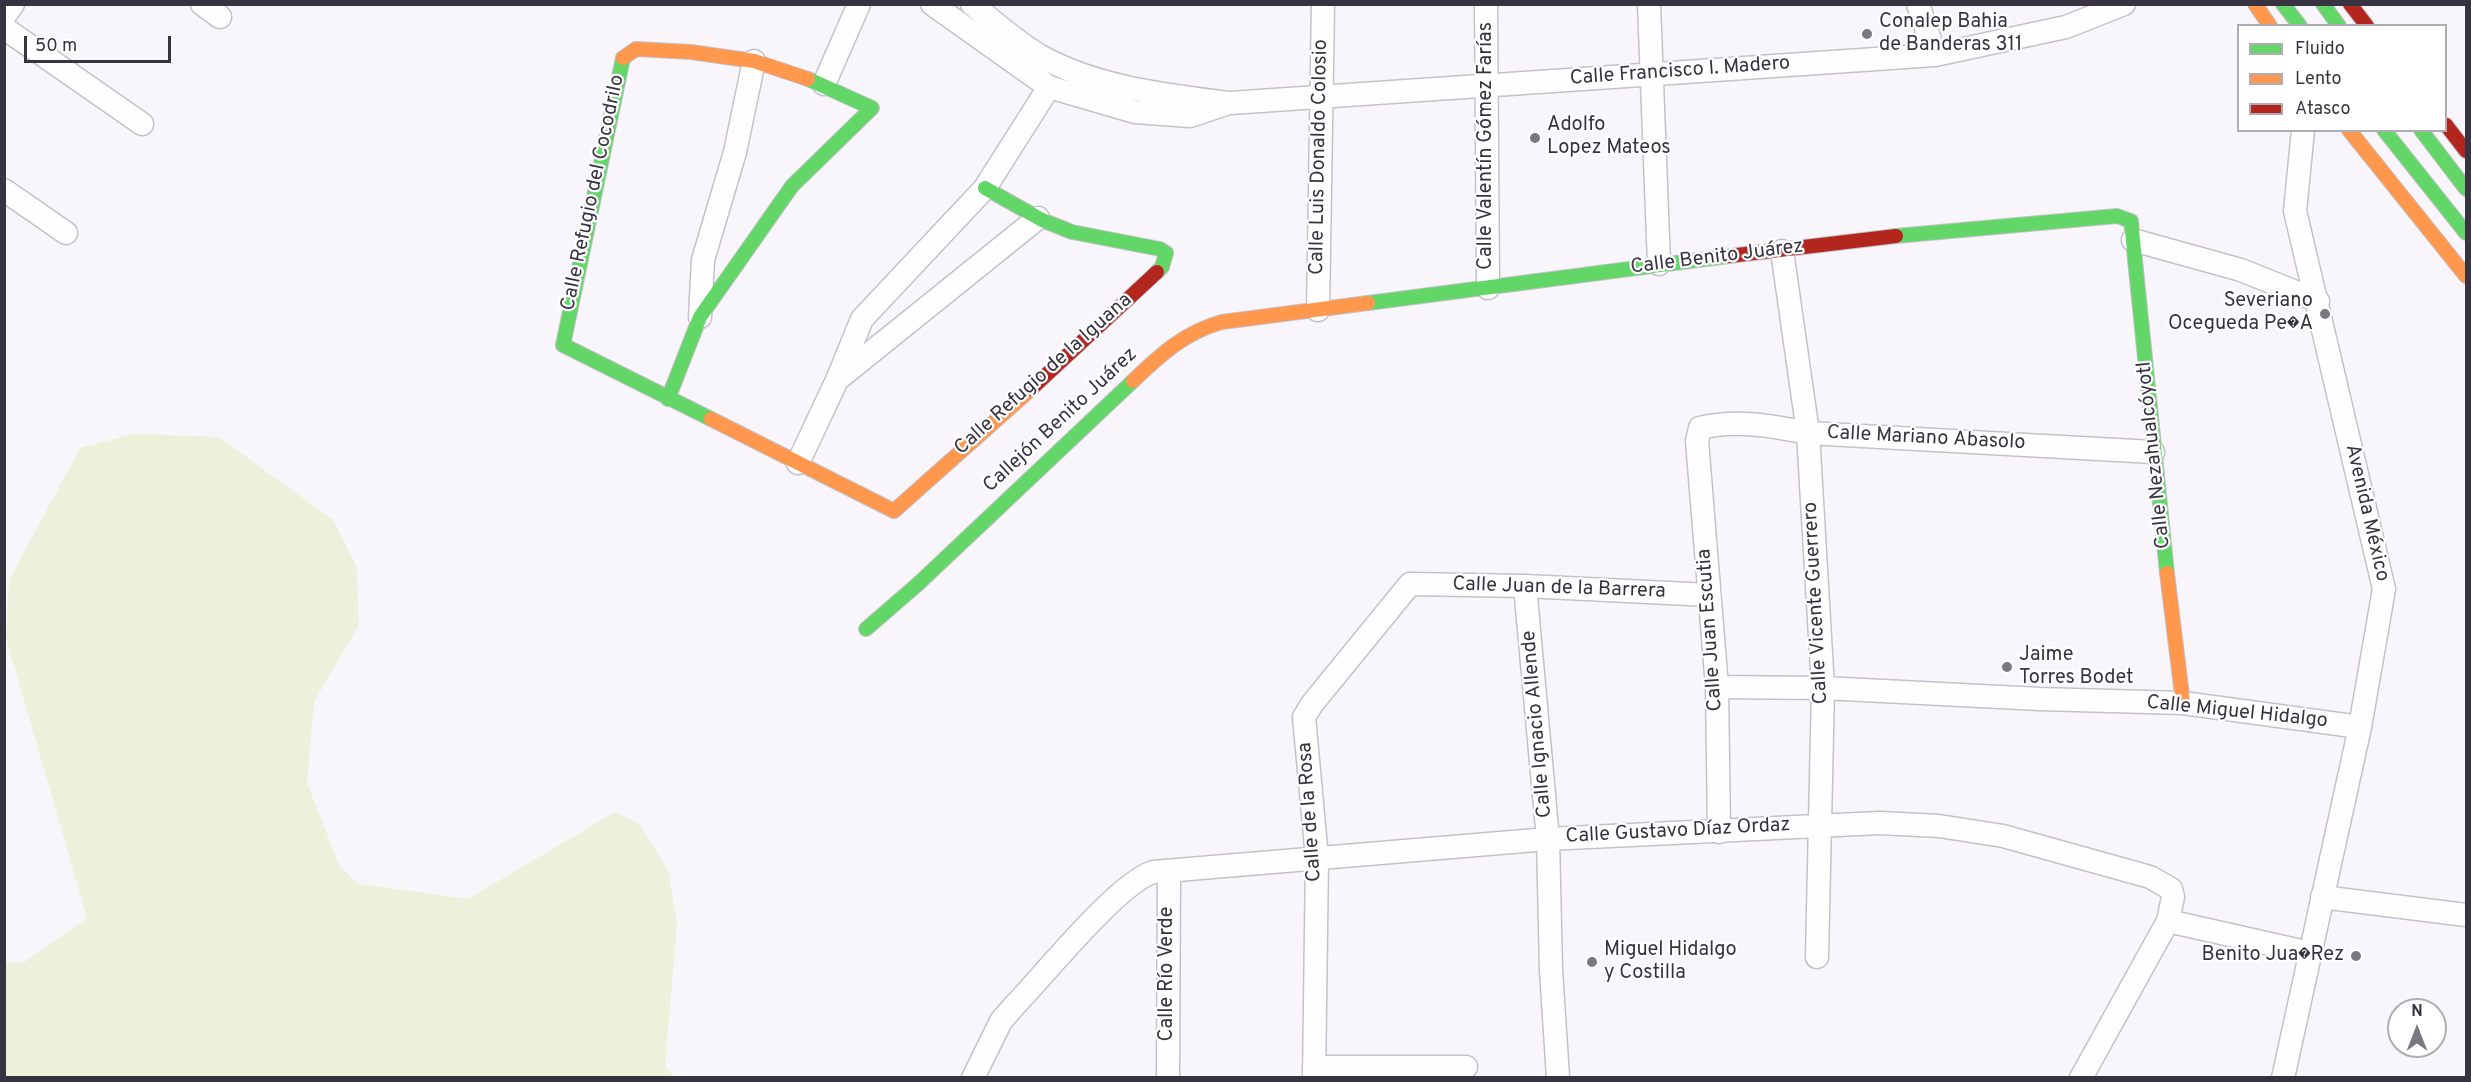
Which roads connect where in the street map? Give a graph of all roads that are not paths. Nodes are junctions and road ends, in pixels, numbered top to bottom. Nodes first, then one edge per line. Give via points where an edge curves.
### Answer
1 (13, 4) edge
2 (202, 4) edge
3 (859, 4) edge
4 (932, 4) edge
5 (972, 4) edge
6 (1323, 4) edge
7 (1486, 4) edge
8 (1649, 4) edge
9 (1918, 4) edge
10 (2124, 4) edge
11 (2255, 4) edge
12 (2283, 4) edge
13 (2323, 4) edge
14 (2350, 4) edge
15 (953, 12) edge
16 (4, 17) edge
17 (220, 17) dead end
18 (2269, 24) edge
19 (2298, 24) edge
20 (2338, 24) edge
21 (2365, 24) edge
22 (4, 28) edge
23 (1935, 55) junction
24 (754, 61) junction
25 (1652, 72) junction
26 (824, 84) junction
27 (1049, 87) junction
28 (1486, 87) junction
29 (1321, 98) junction
30 (1230, 103) junction
31 (142, 124) dead end
32 (2447, 127) edge
33 (2303, 132) edge
34 (2351, 132) edge
35 (2386, 132) edge
36 (2423, 132) edge
37 (2465, 148) edge
38 (985, 188) junction
39 (2466, 189) edge
40 (4, 190) edge
41 (2117, 216) joint
42 (1038, 218) junction
43 (66, 233) dead end
44 (2466, 233) edge
45 (2133, 240) junction
46 (1782, 251) junction
47 (1659, 264) junction
48 (2466, 276) edge
49 (1488, 288) junction
50 (2318, 301) junction
51 (1318, 310) junction
52 (700, 317) junction
53 (837, 380) junction
54 (668, 399) junction
55 (1700, 428) joint
56 (1808, 432) junction
57 (738, 434) joint
58 (2153, 452) junction
59 (798, 463) junction
60 (1410, 584) joint
61 (1525, 586) junction
62 (1708, 595) junction
63 (866, 629) dead end
64 (1717, 687) junction
65 (1823, 688) junction
66 (2183, 703) junction
67 (2361, 727) junction
68 (1822, 824) junction
69 (1719, 832) junction
70 (1548, 840) junction
71 (1317, 858) junction
72 (1169, 871) junction
73 (2322, 897) junction
74 (2466, 915) edge
75 (2168, 921) junction
76 (2310, 953) junction
77 (1817, 957) dead end
78 (1466, 1067) dead end
79 (1314, 1072) edge
80 (973, 1077) edge
81 (1168, 1077) edge
82 (1558, 1077) edge
83 (2082, 1077) edge
84 (2283, 1077) edge

1 - 16 street
2 - 17 street
3 - 26 street
4 - 15 street, Calle Francisco I. Madero
5 - 30 street, Calle Francisco I. Madero via 1041,57 1070,70 1143,90
6 - 29 street, Calle Luis Donaldo Colosio
7 - 28 street, Calle Valentín Gómez Farías
8 - 25 street
9 - 23 street
10 - 23 street, Calle Francisco I. Madero via 2066,27
11 - 18 main road
12 - 19 main road
13 - 20 main road
14 - 21 main road
15 - 27 street, Calle Francisco I. Madero
22 - 31 street
23 - 25 street, Calle Francisco I. Madero
24 - 26 main road, Calle Refugio del Cocodrilo
24 - 52 street, Calle Refugio del Cocodrilo via 735,152 703,260
24 - 54 main road, Calle Refugio del Cocodrilo via 636,49 622,58 563,345
25 - 28 street, Calle Francisco I. Madero
25 - 47 street
26 - 52 main road, Calle Refugio del Cocodrilo via 872,108 792,186
27 - 30 street, Calle Francisco I. Madero via 1136,112 1190,116
27 - 38 street
28 - 29 street, Calle Francisco I. Madero
28 - 49 street, Calle Valentín Gómez Farías
29 - 30 street, Calle Francisco I. Madero
29 - 51 street, Calle Luis Donaldo Colosio
32 - 37 main road
33 - 50 street, Avenida México via 2295,211
34 - 48 main road
35 - 44 main road
36 - 39 main road
38 - 42 main road, Calle Refugio de la Iguana
38 - 53 street via 862,319
40 - 43 street
41 - 45 main road, Calle Nezahualcóyotl via 2131,221
41 - 46 main road, Calle Benito Juárez via 2007,224
42 - 53 street
42 - 59 main road, Calle Refugio de la Iguana via 1099,239 1152,246 1166,254 1167,259 1072,351 894,511
45 - 50 street via 2241,270
45 - 58 main road, Calle Nezahualcóyotl
46 - 47 main road, Calle Benito Juárez
46 - 56 street, Calle Vicente Guerrero
47 - 49 main road, Calle Benito Juárez
49 - 51 main road, Calle Benito Juárez
50 - 67 street, Avenida México via 2384,589
51 - 63 main road, Callejón Benito Juárez via 1222,322 1187,335 1168,348
52 - 54 main road, Calle Refugio del Cocodrilo
53 - 59 street
54 - 57 main road, Calle Refugio del Cocodrilo
55 - 56 street, Calle Mariano Abasolo via 1762,424
55 - 62 street, Calle Juan Escutia via 1696,441
56 - 58 street, Calle Mariano Abasolo
56 - 65 street, Calle Vicente Guerrero
57 - 59 main road, Calle Refugio de la Iguana
58 - 66 main road, Calle Nezahualcóyotl
60 - 61 street, Calle Juan de la Barrera
60 - 71 street, Calle de la Rosa via 1304,717
61 - 62 street, Calle Juan de la Barrera
61 - 70 street, Calle Ignacio Allende
62 - 64 street, Calle Juan Escutia
64 - 65 street, Calle Miguel Hidalgo
64 - 69 street, Calle Juan Escutia
65 - 66 street, Calle Miguel Hidalgo
65 - 68 street, Calle Vicente Guerrero
66 - 67 street, Calle Miguel Hidalgo
67 - 73 street, Avenida México
68 - 69 street, Calle Gustavo Díaz Ordaz
68 - 75 street, Calle Gustavo Díaz Ordaz via 1939,826 2003,836 2150,877 2171,889
68 - 77 street, Calle Vicente Guerrero
69 - 70 street, Calle Gustavo Díaz Ordaz
70 - 71 street, Calle Gustavo Díaz Ordaz
70 - 82 street, Calle Ignacio Allende
71 - 72 street, Calle Gustavo Díaz Ordaz
71 - 79 street, Calle de la Rosa
72 - 80 street, Calle Gustavo Díaz Ordaz via 1141,876 1119,895 1001,1022
72 - 81 street, Calle Río Verde
73 - 74 street
73 - 76 street, Avenida México
75 - 76 street
75 - 83 street
76 - 84 street, Avenida México
78 - 79 street

